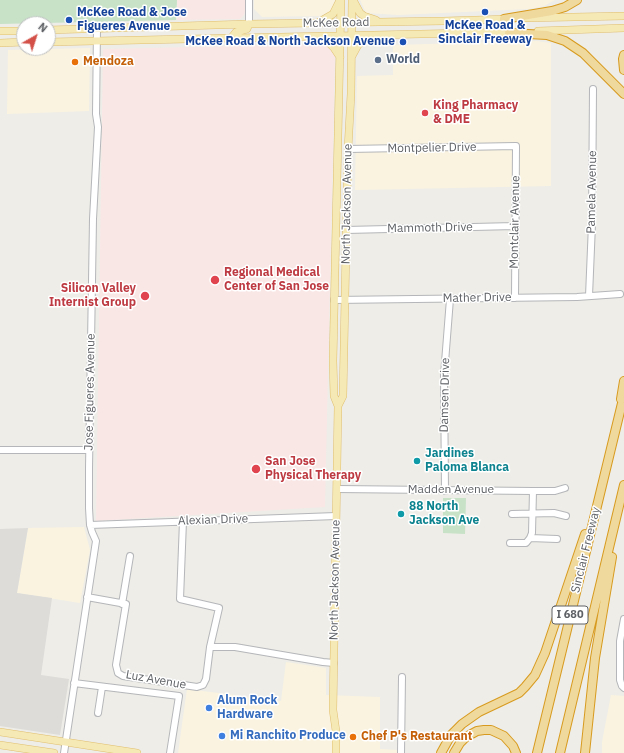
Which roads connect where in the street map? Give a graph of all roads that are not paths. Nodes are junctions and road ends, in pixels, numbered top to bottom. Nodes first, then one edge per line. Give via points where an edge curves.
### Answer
1 (249, 0) edge
2 (340, 0) edge
3 (352, 0) edge
4 (577, 0) edge
5 (624, 16) edge
6 (504, 19) junction
7 (351, 22) junction
8 (384, 22) junction
9 (317, 23) junction
10 (340, 23) junction
11 (249, 24) junction
12 (624, 28) edge
13 (97, 29) junction
14 (56, 30) edge
15 (0, 31) edge
16 (16, 31) edge
17 (509, 33) junction
18 (381, 35) junction
19 (309, 36) junction
20 (340, 36) junction
21 (351, 36) junction
22 (232, 38) junction
23 (97, 40) junction
24 (16, 42) edge
25 (56, 42) edge
26 (0, 43) edge
27 (624, 55) edge
28 (340, 57) junction
29 (351, 58) junction
30 (624, 70) edge
31 (593, 89) dead end
32 (624, 94) edge
33 (338, 144) junction
34 (516, 146) joint
35 (348, 149) junction
36 (347, 164) junction
37 (514, 226) junction
38 (346, 230) junction
39 (620, 294) dead end
40 (589, 296) junction
41 (514, 298) junction
42 (450, 299) junction
43 (334, 300) junction
44 (344, 300) junction
45 (624, 381) edge
46 (624, 395) edge
47 (338, 406) junction
48 (617, 421) junction
49 (0, 450) edge
50 (89, 450) junction
51 (604, 478) junction
52 (624, 484) edge
53 (565, 488) dead end
54 (337, 489) junction
55 (445, 491) junction
56 (533, 491) junction
57 (622, 493) junction
58 (512, 514) dead end
59 (532, 514) junction
60 (336, 516) junction
61 (566, 516) dead end
62 (183, 521) junction
63 (90, 525) junction
64 (530, 538) junction
65 (557, 539) dead end
66 (510, 543) dead end
67 (130, 556) dead end
68 (87, 597) junction
69 (122, 604) junction
70 (624, 619) edge
71 (210, 646) junction
72 (334, 663) junction
73 (402, 677) dead end
74 (74, 683) junction
75 (102, 687) junction
76 (624, 688) edge
77 (98, 713) dead end
78 (0, 732) edge
79 (66, 743) junction
80 (0, 745) edge
81 (54, 753) edge
82 (64, 753) edge
83 (138, 753) edge
84 (170, 753) edge
85 (336, 753) edge
86 (401, 753) edge
87 (441, 753) edge
88 (454, 753) edge
89 (516, 753) edge
90 (536, 753) edge
91 (560, 753) edge
92 (585, 753) edge

1 - 11 street
2 - 9 main road via 332,14
2 - 10 main road, North Jackson Avenue
3 - 7 main road, North Jackson Avenue
3 - 8 main road via 364,16
4 - 6 highway via 552,11
5 - 6 main road, McKee Road
6 - 8 main road, McKee Road
7 - 8 main road, McKee Road
7 - 10 main road, McKee Road
7 - 21 main road, North Jackson Avenue
9 - 10 main road, McKee Road
9 - 11 main road, McKee Road
10 - 20 main road, North Jackson Avenue
11 - 13 main road, McKee Road
11 - 22 main road via 246,29 236,32
12 - 17 main road, McKee Road
13 - 14 main road, McKee Road
13 - 23 street, Jose Figueres Avenue
15 - 16 main road
17 - 18 main road, McKee Road
17 - 32 highway via 547,35 565,41 583,53
18 - 21 main road, McKee Road
18 - 29 main road via 362,42 355,48
19 - 20 main road, McKee Road
19 - 22 main road, McKee Road
19 - 28 main road via 329,43
20 - 21 main road, McKee Road
20 - 28 main road, North Jackson Avenue
21 - 29 main road, North Jackson Avenue
22 - 23 main road, McKee Road
23 - 25 main road, McKee Road
23 - 50 street, Jose Figueres Avenue via 98,127 93,219
24 - 26 main road
27 - 30 highway
28 - 33 main road, North Jackson Avenue
29 - 35 main road, North Jackson Avenue
31 - 40 street, Pamela Avenue
33 - 36 main road
33 - 43 main road, North Jackson Avenue
34 - 35 street, Montpelier Drive
34 - 37 street, Montclair Avenue
35 - 36 main road, North Jackson Avenue
36 - 38 main road, North Jackson Avenue
37 - 38 street, Mammoth Drive
37 - 41 street, Montclair Avenue
38 - 44 main road, North Jackson Avenue
39 - 40 street, Mather Drive
40 - 41 street, Mather Drive
41 - 42 street, Mather Drive
42 - 44 street, Mather Drive
42 - 55 street, Damsen Drive via 444,375
43 - 44 street, Mather Drive
43 - 47 main road, North Jackson Avenue via 334,396
44 - 47 main road, North Jackson Avenue via 343,396
45 - 48 highway
46 - 48 highway, Sinclair Freeway / I 680
47 - 54 main road, North Jackson Avenue
48 - 51 highway, Sinclair Freeway / I 680
49 - 50 street
50 - 63 street, Jose Figueres Avenue
51 - 87 highway via 545,653 535,675 519,693 479,712 462,724
51 - 90 highway, Sinclair Freeway / I 680
52 - 57 highway, Sinclair Freeway / I 680
53 - 56 street, Madden Avenue via 555,491
54 - 55 street, Madden Avenue
54 - 60 main road, North Jackson Avenue
55 - 56 street, Madden Avenue
56 - 59 street
57 - 91 highway, Sinclair Freeway / I 680
57 - 92 highway via 595,658
58 - 59 street
59 - 61 street via 554,513
59 - 64 street
60 - 62 street, Alexian Drive
60 - 72 main road, North Jackson Avenue
62 - 63 street, Alexian Drive
62 - 71 street, Luz Avenue via 180,599 219,608
63 - 68 street, Jose Figueres Avenue via 96,541
64 - 65 street
64 - 66 street via 526,542
67 - 69 street, Luz Avenue
68 - 69 street
68 - 74 street, Jose Figueres Avenue
69 - 71 street, Luz Avenue via 126,604 116,665 118,673 123,676 197,688 206,680
70 - 76 street via 620,641 620,680
71 - 72 street via 235,647
72 - 85 main road, North Jackson Avenue via 333,710
73 - 86 street
74 - 75 street
74 - 79 street, Jose Figueres Avenue
75 - 77 street
75 - 84 street via 179,696
78 - 79 main road
79 - 82 street, Jose Figueres Avenue
79 - 83 main road
80 - 81 main road
88 - 89 highway via 466,737 484,730 491,730 504,736

